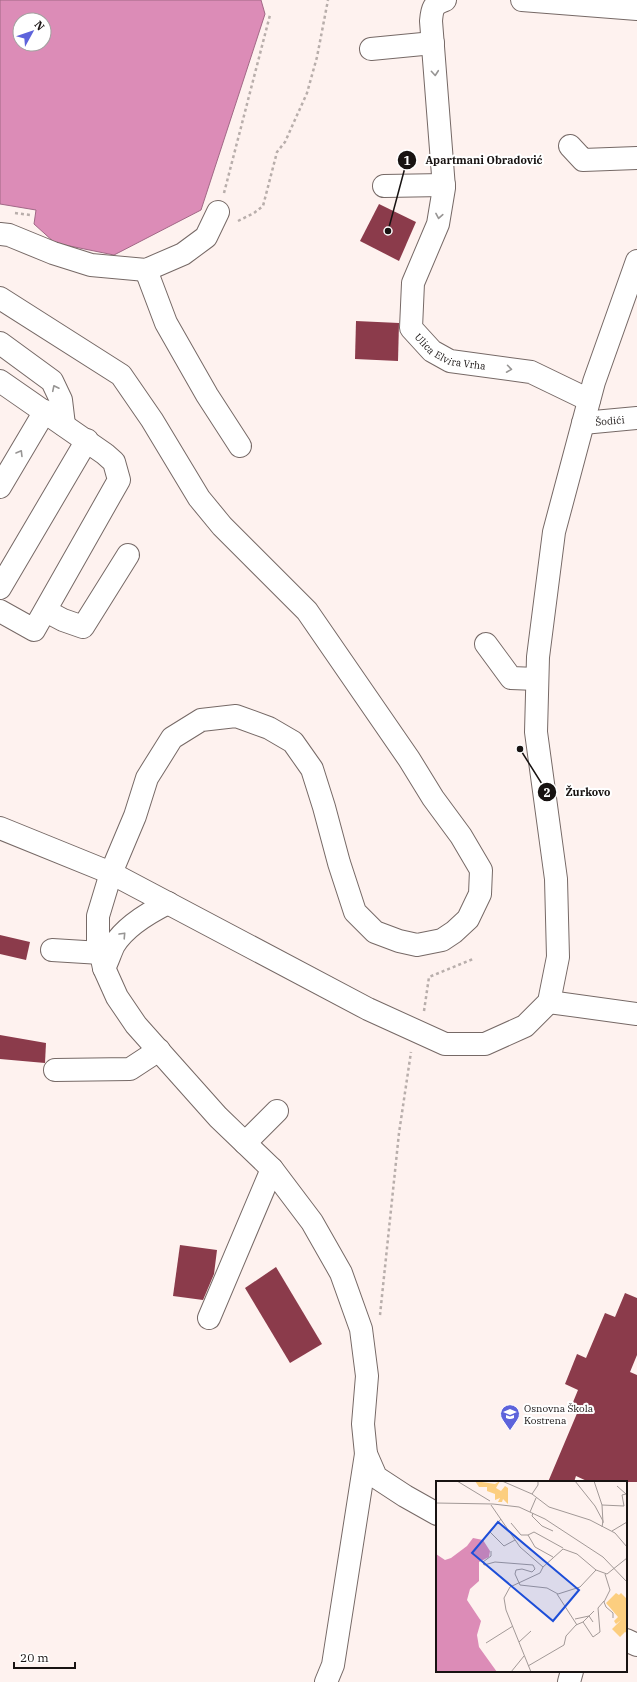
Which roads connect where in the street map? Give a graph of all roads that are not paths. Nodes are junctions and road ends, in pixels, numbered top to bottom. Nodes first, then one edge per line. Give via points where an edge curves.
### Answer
1 (532, 0) edge
2 (435, 3) edge
3 (637, 9) edge
4 (433, 44) junction
5 (371, 49) dead end
6 (570, 146) dead end
7 (637, 158) edge
8 (444, 185) junction
9 (384, 186) dead end
10 (218, 212) road end
11 (0, 234) edge
12 (637, 261) edge
13 (146, 270) junction
14 (0, 298) edge
15 (0, 343) edge
16 (0, 381) edge
17 (589, 400) junction
18 (45, 411) junction
19 (637, 418) edge
20 (583, 423) junction
21 (64, 425) junction
22 (87, 440) junction
23 (240, 446) dead end
24 (0, 487) edge
25 (128, 555) dead end
26 (3, 576) edge
27 (0, 611) edge
28 (46, 611) junction
29 (486, 644) dead end
30 (537, 679) junction
31 (0, 818) edge
32 (8, 831) edge
33 (112, 873) junction
34 (168, 903) junction
35 (52, 950) dead end
36 (102, 961) junction
37 (549, 1002) junction
38 (637, 1014) edge
39 (159, 1050) junction
40 (55, 1070) dead end
41 (278, 1112) dead end
42 (245, 1143) junction
43 (272, 1169) junction
44 (209, 1318) dead end
45 (366, 1454) junction
46 (436, 1513) edge
47 (627, 1640) edge
48 (637, 1645) edge
49 (572, 1672) edge
50 (326, 1682) edge
51 (569, 1682) edge

1 - 3 street
2 - 4 street, Ulica Elvira Vrha via 431,21
4 - 5 street
4 -> 8 street, Ulica Elvira Vrha
6 - 7 street via 584,160
8 - 9 street
8 -> 17 street, Ulica Elvira Vrha via 438,224 413,283 411,328 432,351 450,361 531,372
10 - 13 street via 206,237 183,254
11 - 13 street via 92,265
12 - 17 street
13 - 23 street via 166,323
14 - 33 street via 121,376 152,420 199,498 222,526 307,611 461,836 481,870 480,894 468,919 442,940 417,945 375,932 355,912 312,769 293,742 269,728 236,716 201,720 172,738 147,778
21 -> 15 street via 61,400 52,381
16 - 18 street
17 - 20 street
18 - 21 street
24 -> 18 street
19 - 20 street, Šodići
20 - 30 street via 554,532
21 - 22 street
22 - 26 street
22 - 28 street via 114,462 119,480
25 - 28 street via 83,627
27 - 28 street via 34,630
29 - 30 street via 511,678
30 - 37 street via 536,732 556,879 558,956
31 - 32 street
32 - 33 street
33 - 34 street
33 - 36 street via 98,916 98,941
36 -> 34 street via 144,915
34 - 37 street via 368,1010 416,1041 485,1044 526,1026
35 - 36 street
36 - 39 street via 117,997 136,1025
37 - 38 street
39 - 40 street via 130,1068
39 - 42 street via 218,1117
41 - 42 street
42 - 43 street
43 - 44 street
43 - 45 street via 312,1222 341,1273 361,1329 367,1376 363,1424
45 - 46 street via 376,1476
45 - 50 street via 333,1665
47 - 48 street
49 - 51 street

